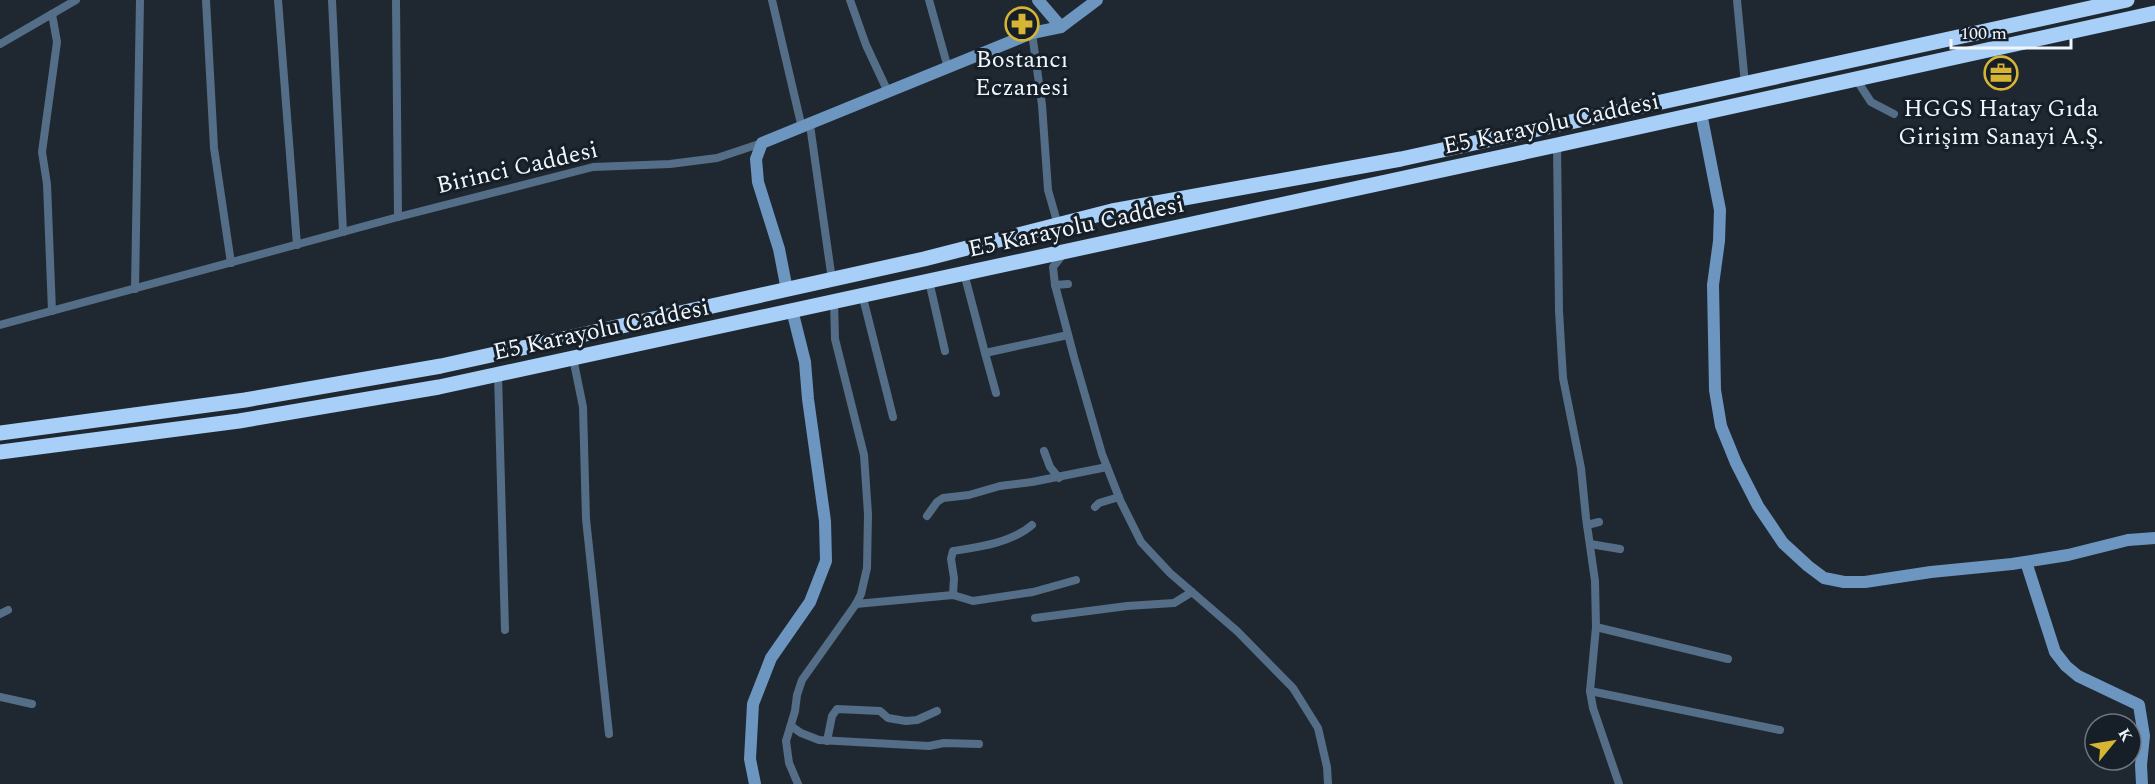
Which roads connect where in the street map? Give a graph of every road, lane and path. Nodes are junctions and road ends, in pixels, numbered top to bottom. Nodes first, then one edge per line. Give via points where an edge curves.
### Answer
1 (76, 0) edge
2 (140, 0) edge
3 (206, 0) edge
4 (278, 0) edge
5 (332, 0) edge
6 (396, 0) edge
7 (772, 0) edge
8 (850, 0) edge
9 (929, 0) edge
10 (1038, 0) edge
11 (1096, 0) edge
12 (1737, 0) edge
13 (2127, 0) edge
14 (2155, 13) edge
15 (52, 14) junction
16 (1061, 27) junction
17 (1032, 33) junction
18 (0, 44) edge
19 (948, 68) junction
20 (1856, 79) junction
21 (1745, 84) junction
22 (888, 92) junction
23 (1701, 113) junction
24 (1894, 114) dead end
25 (806, 127) junction
26 (762, 143) junction
27 (1557, 145) junction
28 (398, 217) junction
29 (1064, 224) junction
30 (1040, 230) junction
31 (343, 232) junction
32 (297, 245) junction
33 (1070, 250) junction
34 (1045, 256) junction
35 (231, 263) junction
36 (964, 273) junction
37 (832, 280) junction
38 (929, 281) junction
39 (1068, 284) dead end
40 (1055, 285) junction
41 (135, 289) junction
42 (787, 290) junction
43 (862, 294) junction
44 (834, 301) junction
45 (792, 310) junction
46 (52, 311) junction
47 (0, 325) edge
48 (1068, 334) junction
49 (945, 351) dead end
50 (985, 353) junction
51 (573, 358) junction
52 (498, 374) junction
53 (996, 393) dead end
54 (892, 417) dead end
55 (0, 433) edge
56 (1044, 450) dead end
57 (0, 452) edge
58 (1107, 467) junction
59 (1059, 478) junction
60 (1119, 497) junction
61 (1095, 507) dead end
62 (927, 516) dead end
63 (1599, 522) dead end
64 (1032, 525) dead end
65 (1587, 525) junction
66 (2155, 538) edge
67 (1590, 544) junction
68 (1620, 549) dead end
69 (2026, 562) junction
70 (1076, 580) dead end
71 (1192, 592) junction
72 (953, 595) junction
73 (856, 604) junction
74 (1035, 618) dead end
75 (1596, 627) junction
76 (505, 630) dead end
77 (1728, 659) dead end
78 (1590, 690) junction
79 (0, 697) edge
80 (32, 704) dead end
81 (937, 711) dead end
82 (790, 726) junction
83 (1780, 730) dead end
84 (609, 734) dead end
85 (827, 741) junction
86 (979, 744) dead end
87 (755, 784) edge
88 (798, 784) edge
89 (1328, 784) edge
90 (1618, 784) edge
91 (2142, 784) edge

1 - 15 street
2 - 41 street
3 - 35 street via 214,148
4 - 32 street
5 - 31 street
6 - 28 street
7 - 25 street
8 - 22 street
9 - 19 street
10 - 16 street
11 - 16 street, Birinci Caddesi
12 - 21 street
13 - 21 highway, E5 Karayolu Caddesi
14 - 20 highway, E5 Karayolu Caddesi
15 - 18 street
15 - 46 street via 57,42 42,152
16 - 17 street, Birinci Caddesi
17 - 19 street, Birinci Caddesi
17 - 29 street via 1048,190
19 - 22 street, Birinci Caddesi
20 - 23 highway, E5 Karayolu Caddesi
20 - 24 street via 1871,102
21 - 29 highway, E5 Karayolu Caddesi via 1401,159
22 - 25 street, Birinci Caddesi
23 - 27 highway, E5 Karayolu Caddesi
23 - 69 street via 1720,210 1713,285 1715,390 1721,426 1758,506 1783,543 1824,578 1844,582
25 - 26 street, Birinci Caddesi
25 - 37 street
26 - 28 street, Birinci Caddesi via 717,158 592,167
26 - 42 street via 756,159 758,182
27 - 33 highway, E5 Karayolu Caddesi
27 - 65 street via 1560,350
28 - 31 street, Birinci Caddesi
29 - 30 highway, E5 Karayolu Caddesi
29 - 33 highway
30 - 34 highway
30 - 37 highway, E5 Karayolu Caddesi
31 - 32 street, Birinci Caddesi
32 - 35 street, Birinci Caddesi
33 - 34 highway, E5 Karayolu Caddesi
33 - 40 street via 1053,267
34 - 36 highway, E5 Karayolu Caddesi
35 - 41 street, Birinci Caddesi
36 - 38 highway, E5 Karayolu Caddesi
36 - 50 street
37 - 42 highway, E5 Karayolu Caddesi
38 - 43 highway, E5 Karayolu Caddesi
38 - 49 street
39 - 40 street
40 - 48 street
41 - 46 street, Birinci Caddesi
42 - 55 highway, E5 Karayolu Caddesi via 441,366 245,400
43 - 44 highway, E5 Karayolu Caddesi
43 - 54 street
44 - 45 highway, E5 Karayolu Caddesi
44 - 73 street via 835,339 864,455 867,568
45 - 51 highway, E5 Karayolu Caddesi
45 - 87 street via 805,362 825,521 826,561 810,602 771,658 753,704 750,759
46 - 47 street, Birinci Caddesi
48 - 50 street
48 - 58 street
50 - 53 street
51 - 52 highway, E5 Karayolu Caddesi
51 - 84 street via 583,407 586,519
52 - 57 highway, E5 Karayolu Caddesi via 238,421
52 - 76 street
56 - 59 street
58 - 59 street
58 - 60 street
59 - 62 street via 943,498
60 - 61 street
60 - 71 street via 1141,542
63 - 65 street
64 - 72 street via 1012,538 953,551
65 - 67 street
66 - 69 street
67 - 68 street
67 - 75 street
69 - 91 street via 2055,652 2078,676 2139,705 2144,736
70 - 72 street via 1034,592 973,601
71 - 74 street via 1174,603
71 - 89 street via 1238,631 1293,688 1318,728
72 - 73 street
73 - 82 street via 802,680
75 - 77 street
75 - 78 street
78 - 83 street
78 - 90 street
79 - 80 street
81 - 85 street via 906,721 888,718 880,711 837,708
82 - 85 street
82 - 88 street via 786,741 789,763
85 - 86 street

